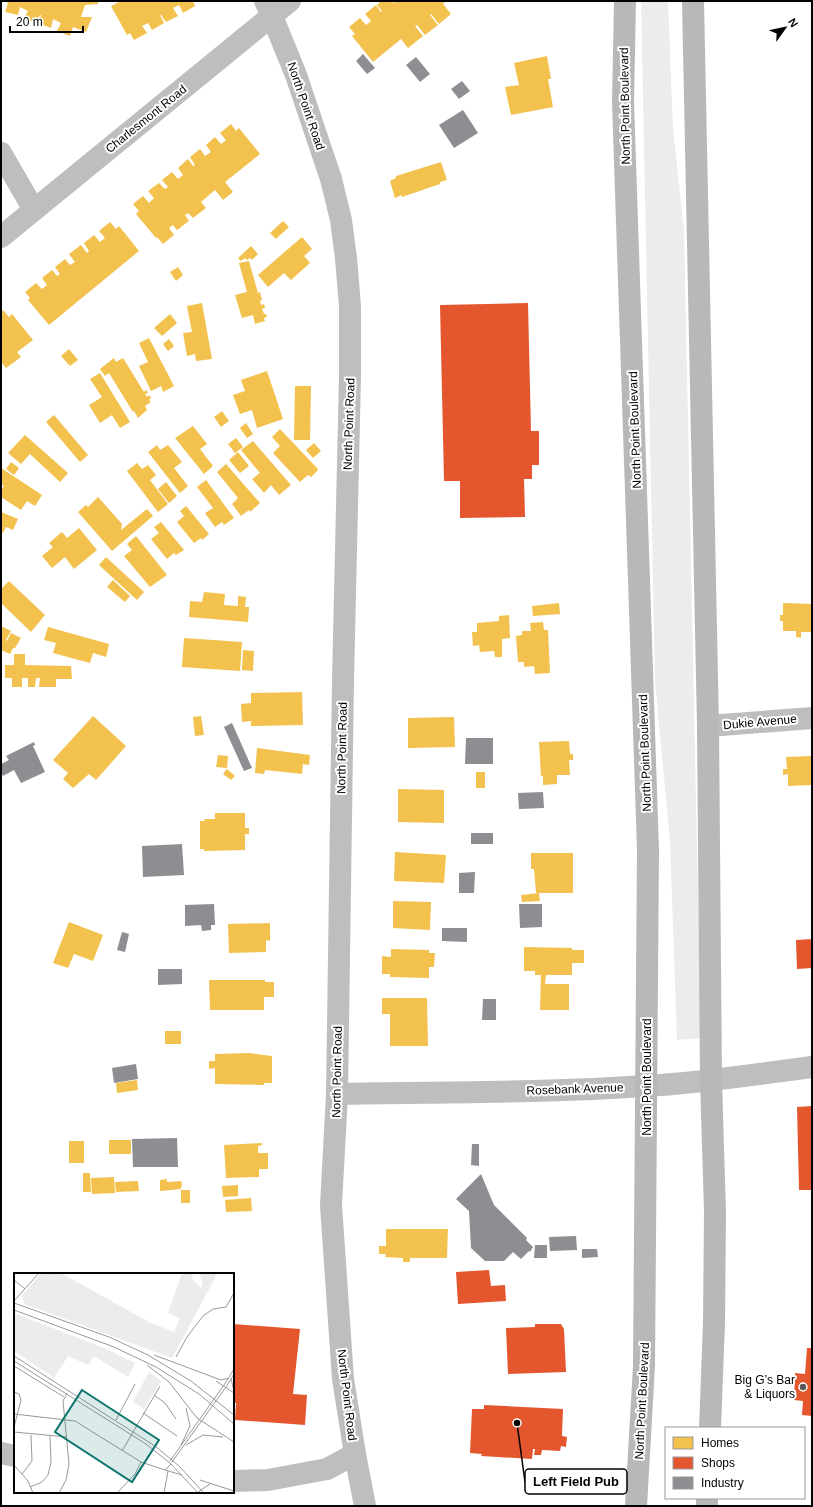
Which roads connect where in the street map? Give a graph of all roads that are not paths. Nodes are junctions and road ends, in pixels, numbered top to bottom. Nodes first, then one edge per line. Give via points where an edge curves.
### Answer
1 (290, 1) edge
2 (625, 1) edge
3 (693, 1) edge
4 (268, 8) edge
5 (1, 153) edge
6 (34, 210) junction
7 (1, 237) edge
8 (812, 718) edge
9 (708, 726) junction
10 (812, 1067) edge
11 (711, 1081) junction
12 (647, 1086) junction
13 (337, 1094) junction
14 (710, 1427) edge
15 (1, 1453) edge
16 (355, 1454) junction
17 (14, 1456) edge
18 (234, 1481) edge
19 (365, 1506) edge
20 (636, 1506) edge

1 - 4 street, Charlesmont Road
2 - 12 main road, North Point Boulevard via 624,109 648,850
3 - 9 main road
4 - 6 street, Charlesmont Road
4 - 13 street, North Point Road via 296,75 331,180 341,220 350,306
5 - 6 street
6 - 7 street, Charlesmont Road
8 - 9 street, Dukie Avenue
9 - 11 main road
10 - 11 street, Rosebank Avenue
11 - 12 street, Rosebank Avenue
11 - 14 main road via 715,1212
12 - 13 street, Rosebank Avenue
12 - 20 main road, North Point Boulevard via 644,1366
13 - 16 street, North Point Road via 331,1205 343,1379
15 - 17 street
16 - 18 street via 327,1469 268,1480
16 - 19 street, North Point Road

